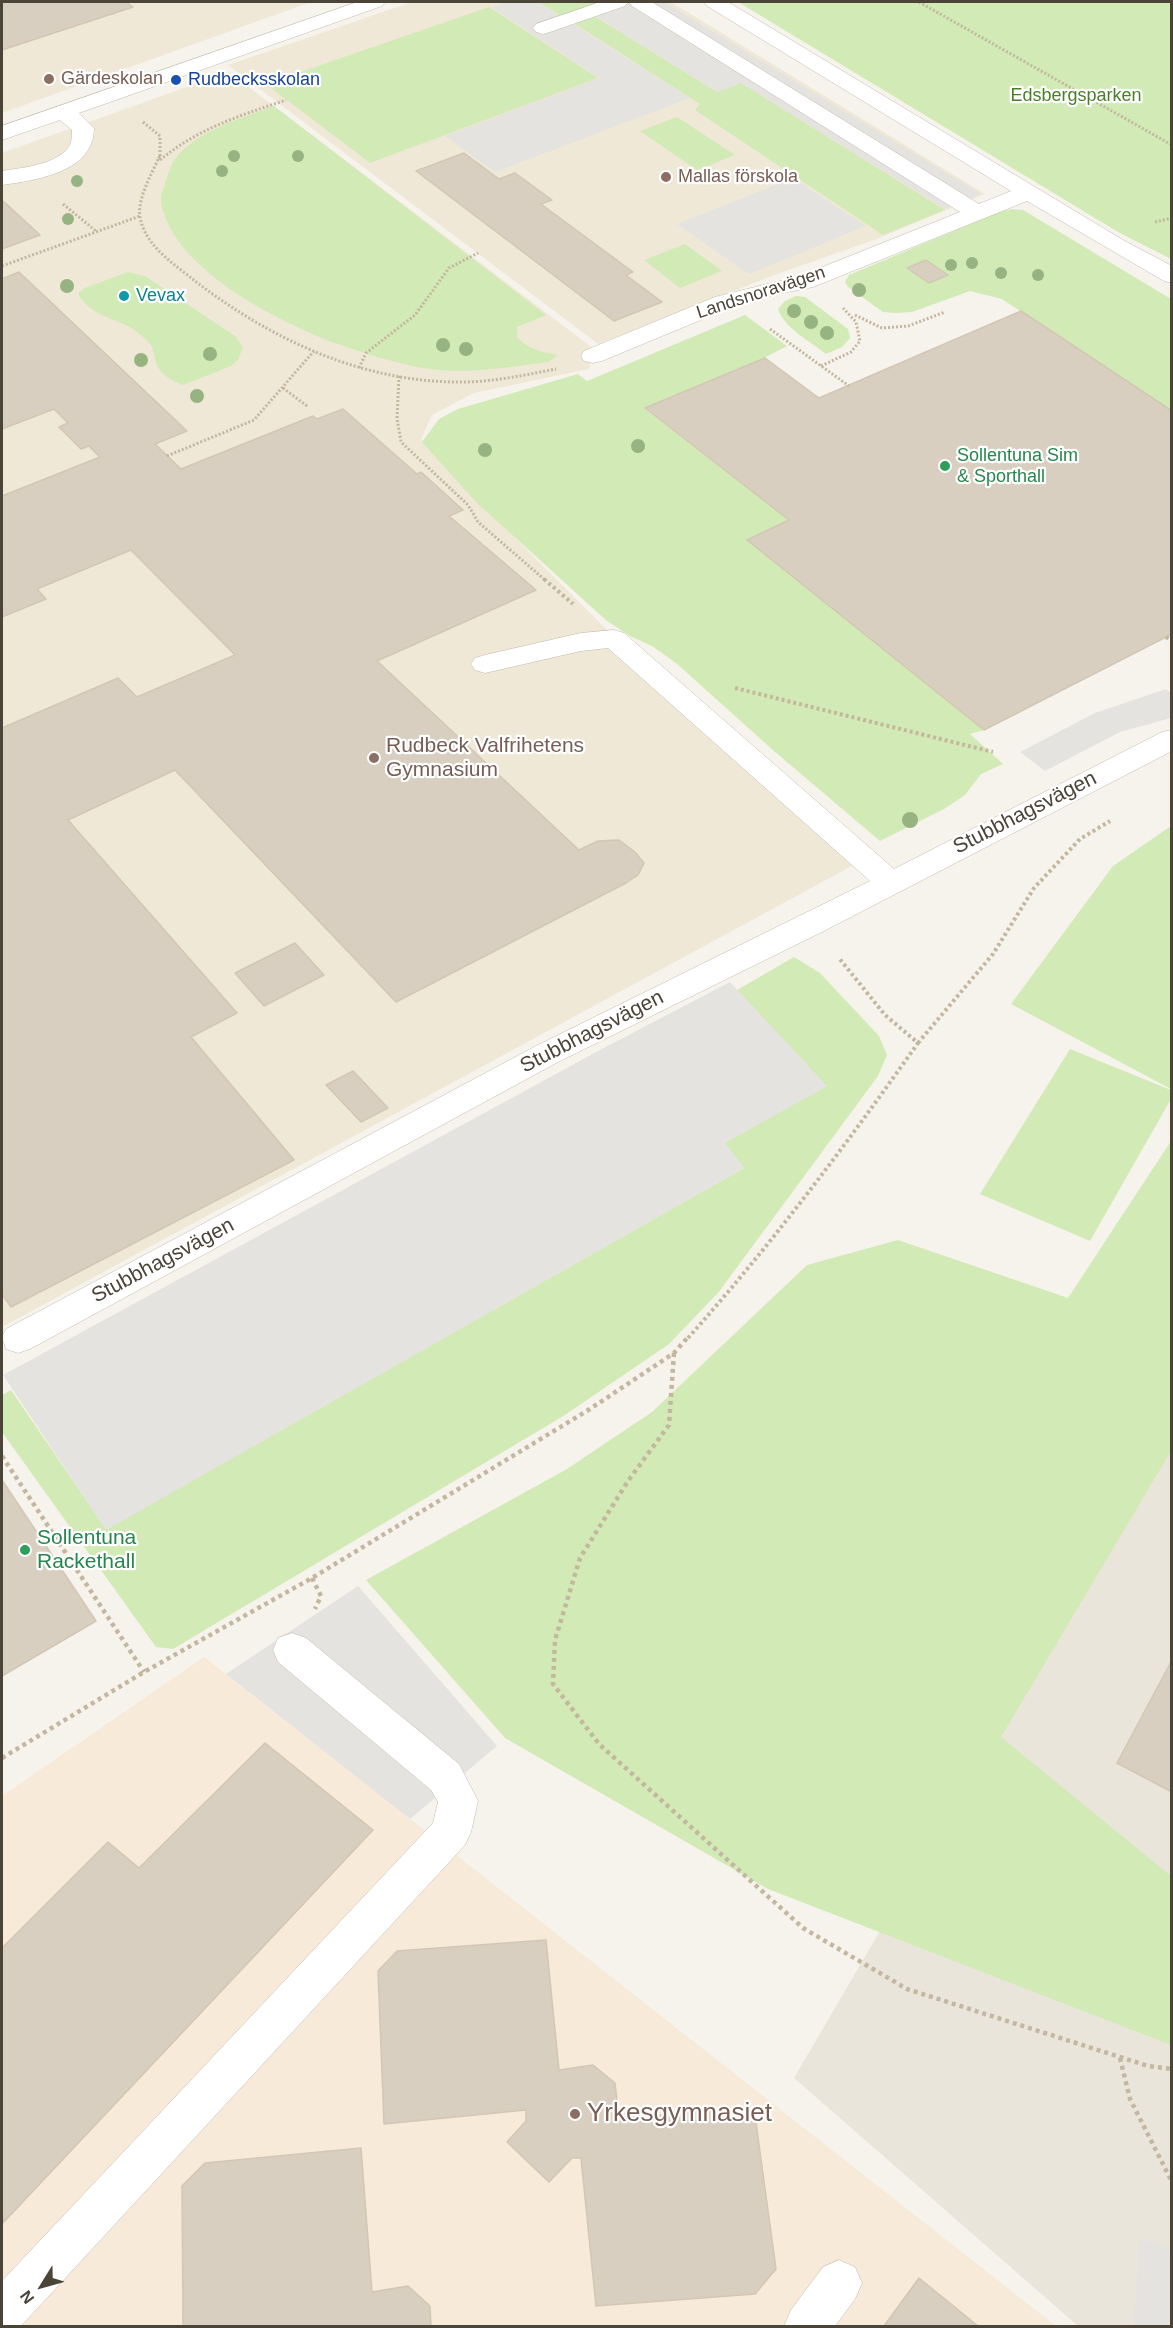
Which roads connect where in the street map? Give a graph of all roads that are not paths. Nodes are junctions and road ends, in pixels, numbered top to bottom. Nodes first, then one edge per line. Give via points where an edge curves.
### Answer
1 (375, 2) edge
2 (618, 2) edge
3 (639, 2) edge
4 (714, 2) edge
5 (543, 28) dead end
6 (63, 111) junction
7 (2, 133) edge
8 (2, 178) edge
9 (1029, 192) junction
10 (977, 213) junction
11 (1172, 276) edge
12 (593, 356) road end
13 (484, 664) dead end
14 (1172, 739) edge
15 (890, 882) junction
16 (18, 1339) dead end
17 (292, 1650) dead end
18 (839, 2283) dead end
19 (2, 2314) edge
20 (807, 2326) edge

1 - 6 street
2 - 5 street
3 - 10 street
4 - 9 street
6 - 7 street
6 - 8 street via 83,128 78,152 50,167
9 - 10 street, Landsnoravägen
9 - 11 street
10 - 12 street, Landsnoravägen via 805,282 777,285 727,300
13 - 15 street via 581,642 614,639
14 - 15 street, Stubbhagsvägen
15 - 16 street, Stubbhagsvägen via 547,1054
17 - 19 street via 445,1777 458,1801 451,1832
18 - 20 street

